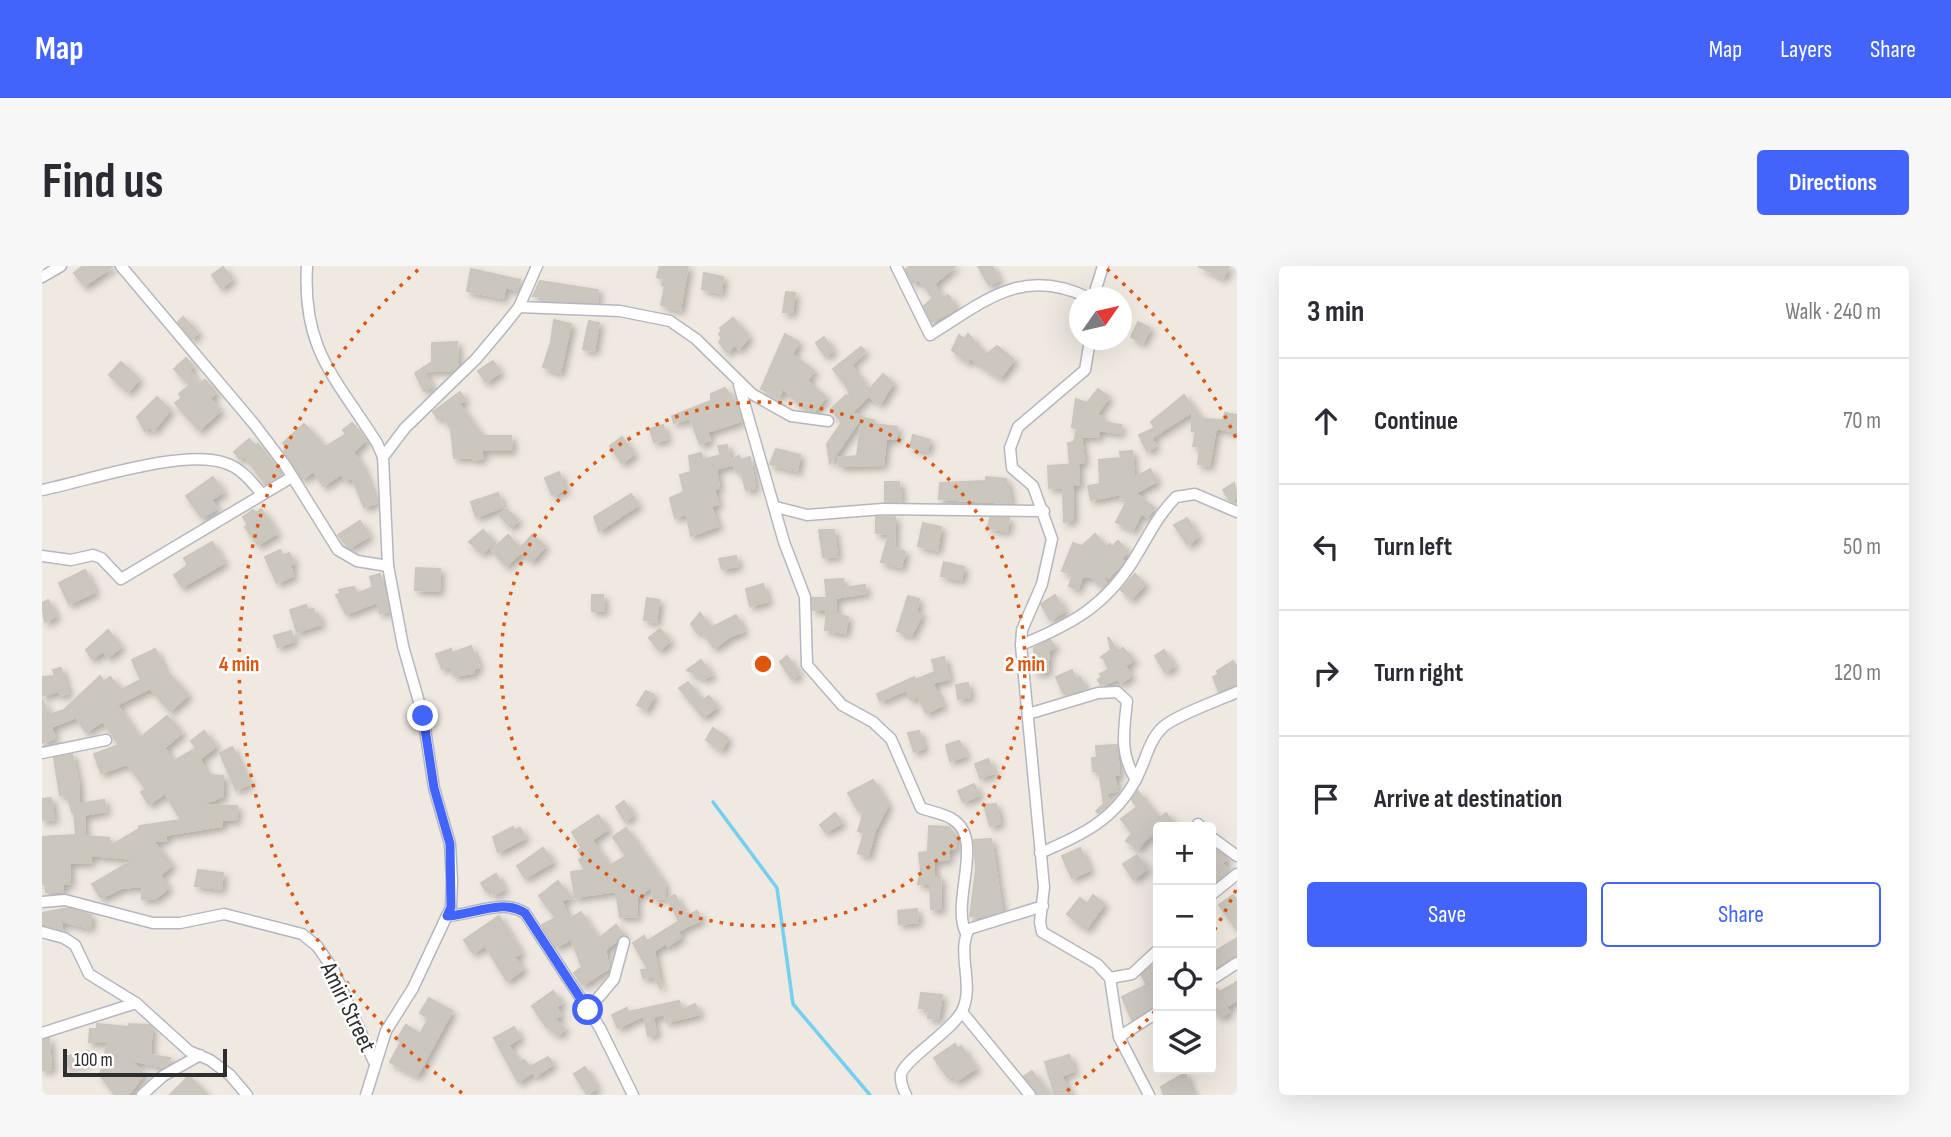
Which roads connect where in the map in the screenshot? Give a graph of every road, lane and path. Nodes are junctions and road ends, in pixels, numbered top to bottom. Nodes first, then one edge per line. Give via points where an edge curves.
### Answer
1 (61, 266) edge
2 (121, 266) edge
3 (307, 266) edge
4 (537, 266) edge
5 (896, 266) edge
6 (1103, 266) edge
7 (42, 277) edge
8 (1070, 279) dead end
9 (1001, 282) dead end
10 (1079, 287) edge
11 (1095, 287) edge
12 (519, 307) junction
13 (1088, 350) edge
14 (739, 385) junction
15 (828, 421) dead end
16 (383, 457) junction
17 (292, 477) junction
18 (42, 490) edge
19 (262, 494) junction
20 (776, 507) junction
21 (1044, 511) junction
22 (1237, 512) edge
23 (42, 555) edge
24 (388, 566) junction
25 (1021, 645) junction
26 (1237, 692) edge
27 (1028, 714) junction
28 (106, 740) dead end
29 (42, 753) edge
30 (1136, 780) junction
31 (1216, 841) edge
32 (1040, 853) junction
33 (1237, 856) edge
34 (1237, 874) edge
35 (1216, 891) edge
36 (42, 902) edge
37 (1043, 906) junction
38 (447, 916) junction
39 (42, 932) edge
40 (966, 933) junction
41 (624, 942) dead end
42 (1153, 955) edge
43 (1237, 963) edge
44 (1216, 976) edge
45 (1110, 978) junction
46 (136, 1003) junction
47 (588, 1010) junction
48 (962, 1012) junction
49 (1153, 1015) edge
50 (42, 1033) edge
51 (1119, 1037) junction
52 (200, 1055) junction
53 (374, 1062) junction
54 (142, 1095) edge
55 (247, 1095) edge
56 (366, 1095) edge
57 (633, 1095) edge
58 (906, 1095) edge
59 (1030, 1095) edge
60 (1149, 1095) edge

1 - 7 street
2 - 17 street via 254,424
3 - 16 street via 308,302 321,359
4 - 12 street
5 - 9 street via 930,335
6 - 11 street
8 - 10 street
12 - 14 street via 620,311 670,321 696,339
12 - 16 street
13 - 21 street via 1085,370 1018,427 1010,449 1012,468 1033,486
14 - 15 street via 791,416
14 - 20 street
16 - 24 street
17 - 19 street
17 - 24 street via 338,550 348,558
18 - 19 street via 190,460 223,462 241,471
19 - 23 street via 121,579 93,555 71,560
20 - 21 street via 807,515 883,509
20 - 40 street via 805,597 807,665 842,705 873,722 891,739 921,808 953,819 964,832 967,853 961,916
21 - 25 street via 1051,553
22 - 25 street via 1195,494 1175,497 1122,577 1092,610
24 - 38 street via 450,844 451,907
25 - 27 street
26 - 30 street via 1165,725 1151,742
27 - 30 street via 1097,693 1117,692 1127,701 1122,726 1125,758
27 - 32 street
28 - 29 street
30 - 32 street via 1105,821
31 - 33 street
32 - 37 street
34 - 35 street
36 - 53 street, Amiri Street via 65,900 153,923 224,914 302,934 333,969
37 - 40 street via 974,926
37 - 45 street via 1042,932 1097,964
38 - 47 street via 517,907
38 - 53 street
39 - 46 street via 75,945 89,974
40 - 48 street via 967,987
41 - 47 street via 614,979
42 - 45 street via 1132,974
43 - 44 street
45 - 51 street
46 - 50 street
46 - 52 street via 189,1051
47 - 57 street
48 - 58 street via 903,1069
48 - 59 street
49 - 51 street
51 - 60 street
52 - 54 street via 163,1076
52 - 55 street
53 - 56 street

